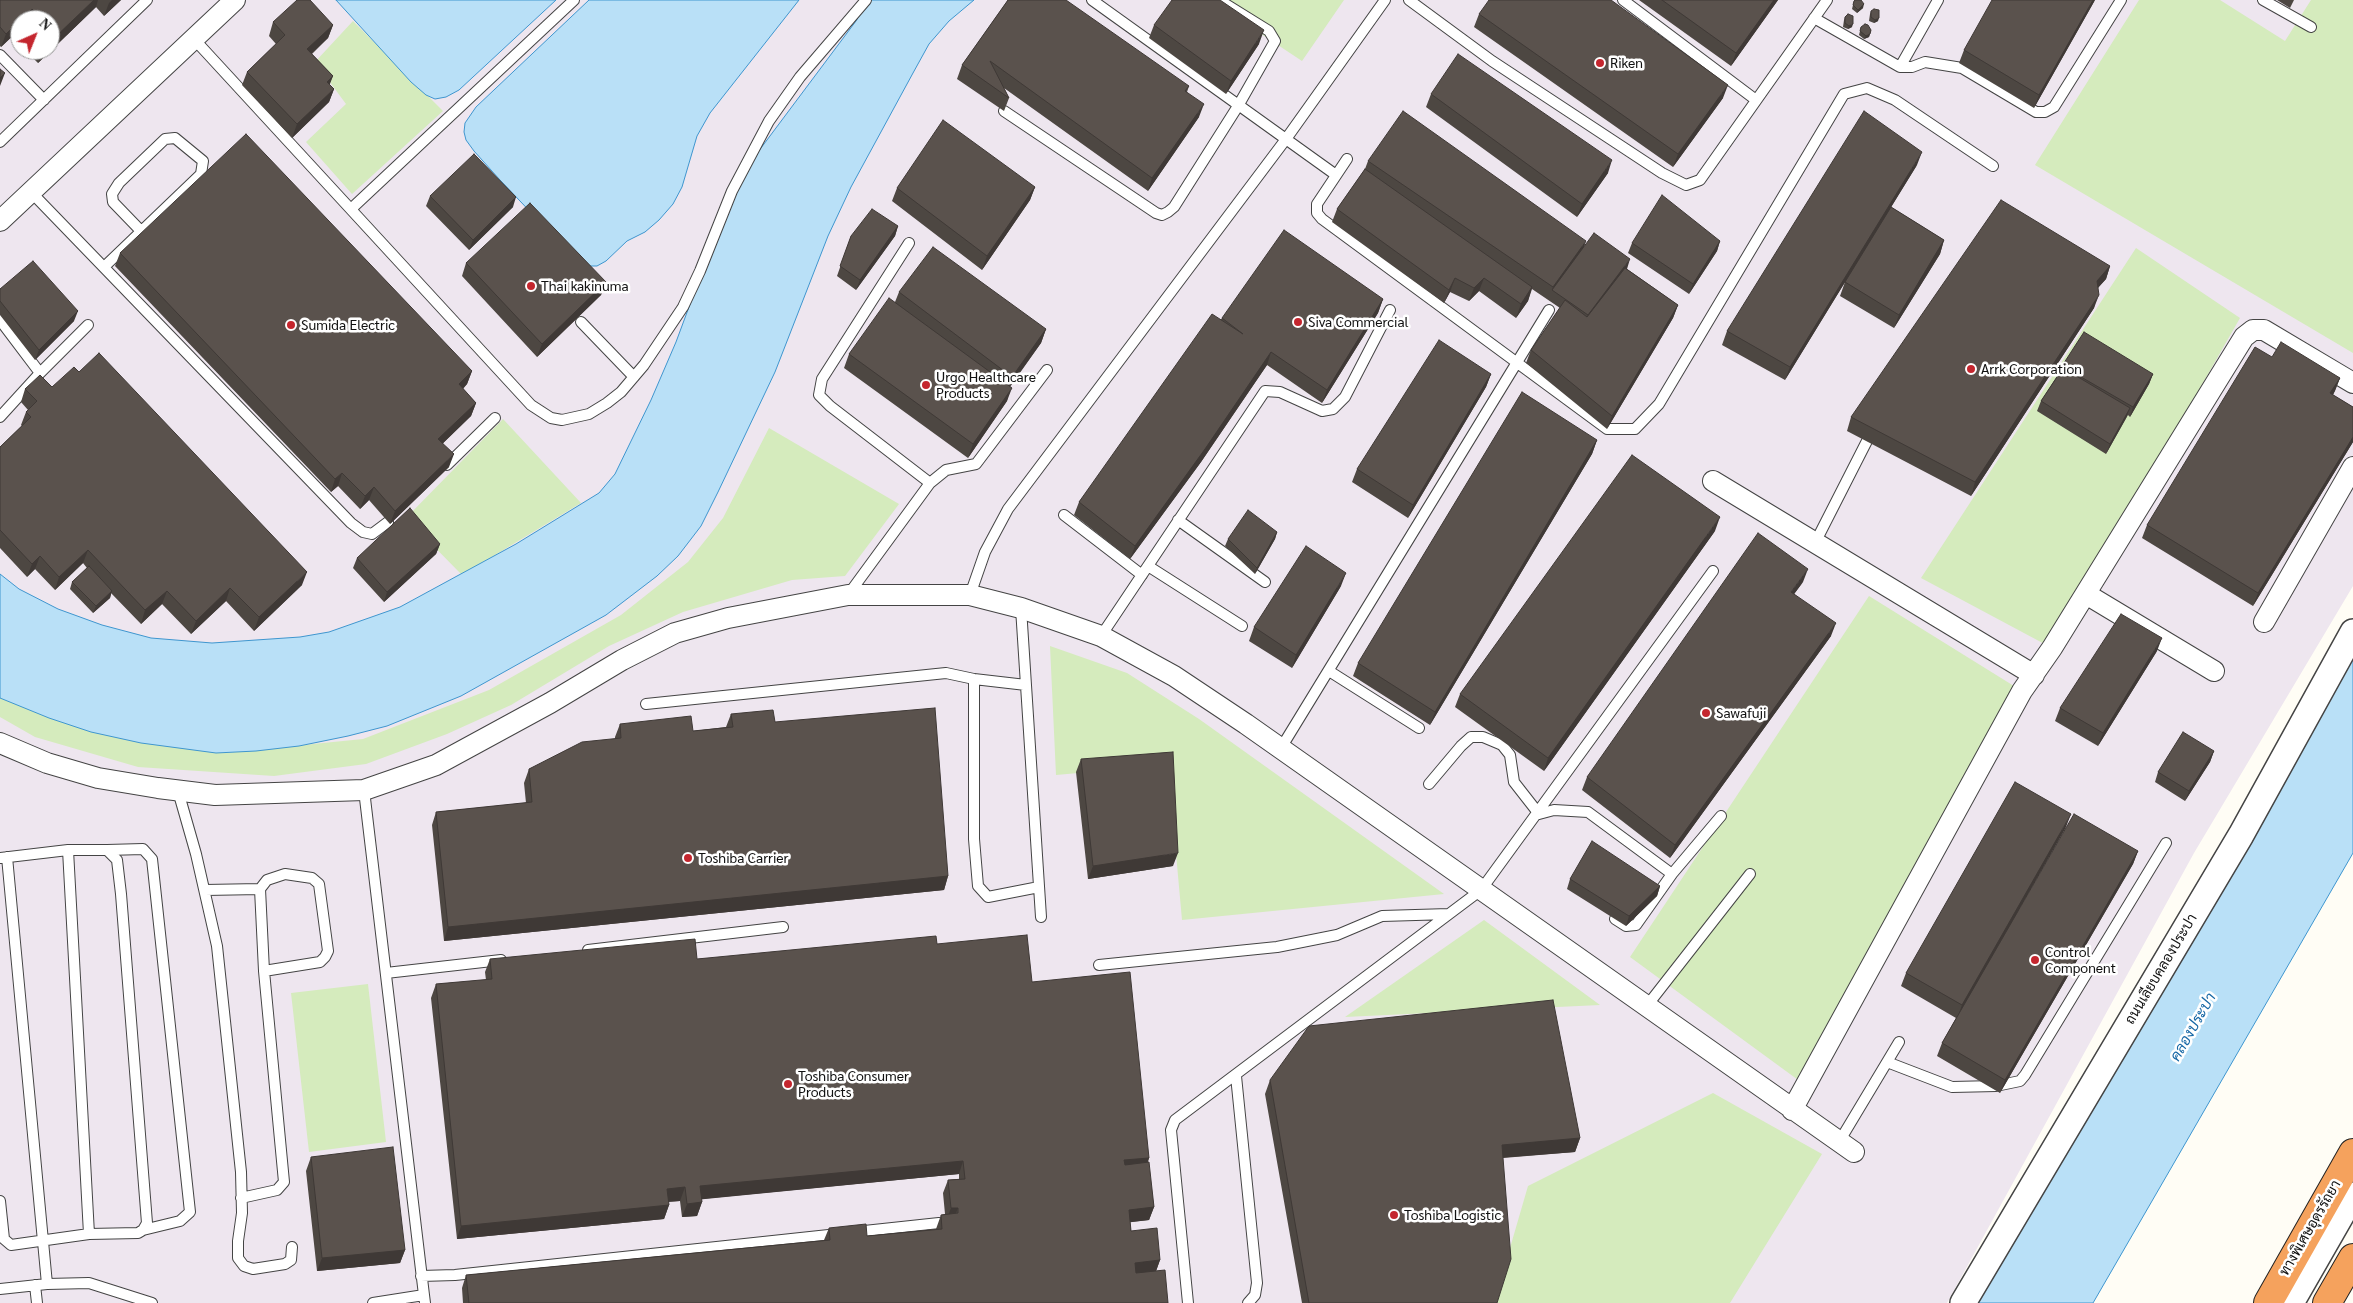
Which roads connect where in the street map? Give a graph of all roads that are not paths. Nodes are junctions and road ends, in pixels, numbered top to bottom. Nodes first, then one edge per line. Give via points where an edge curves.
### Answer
1 (146, 0) edge
2 (235, 0) edge
3 (574, 0) edge
4 (866, 0) edge
5 (1093, 0) edge
6 (1219, 0) edge
7 (1386, 0) edge
8 (1409, 0) edge
9 (1623, 0) edge
10 (1827, 0) edge
11 (1938, 0) edge
12 (2121, 0) edge
13 (2263, 0) edge
14 (1814, 18) junction
15 (2311, 27) dead end
16 (194, 39) junction
17 (0, 55) edge
18 (1900, 67) junction
19 (44, 100) junction
20 (1756, 100) junction
21 (1238, 106) junction
22 (1004, 111) edge
23 (1286, 139) junction
24 (0, 142) edge
25 (1347, 159) dead end
26 (1993, 166) dead end
27 (1336, 175) junction
28 (31, 192) junction
29 (351, 210) junction
30 (0, 221) edge
31 (141, 231) junction
32 (909, 243) dead end
33 (104, 267) junction
34 (1390, 310) dead end
35 (1549, 310) dead end
36 (0, 320) edge
37 (581, 322) edge
38 (88, 325) dead end
39 (1517, 362) junction
40 (1047, 370) dead end
41 (40, 373) junction
42 (634, 377) junction
43 (2353, 383) edge
44 (0, 417) edge
45 (495, 418) dead end
46 (1870, 435) edge
47 (447, 465) edge
48 (2353, 467) edge
49 (1713, 481) dead end
50 (930, 483) junction
51 (1064, 515) dead end
52 (1178, 520) junction
53 (388, 522) edge
54 (1815, 542) junction
55 (1148, 566) junction
56 (1713, 571) dead end
57 (1142, 575) junction
58 (1266, 582) dead end
59 (2086, 594) junction
60 (848, 595) junction
61 (970, 596) junction
62 (1021, 608) junction
63 (2264, 622) dead end
64 (1242, 626) dead end
65 (2353, 632) edge
66 (1101, 636) junction
67 (1329, 670) junction
68 (2214, 671) dead end
69 (2034, 675) junction
70 (974, 679) junction
71 (1026, 685) junction
72 (646, 704) dead end
73 (1419, 728) dead end
74 (0, 743) edge
75 (1281, 748) junction
76 (1429, 784) dead end
77 (364, 790) junction
78 (178, 791) junction
79 (1539, 814) junction
80 (1721, 816) dead end
81 (2166, 843) dead end
82 (68, 850) junction
83 (107, 850) junction
84 (4, 858) edge
85 (1672, 874) junction
86 (1750, 874) dead end
87 (1039, 887) junction
88 (260, 889) junction
89 (205, 890) junction
90 (1482, 890) junction
91 (1449, 914) junction
92 (1606, 914) edge
93 (1041, 917) dead end
94 (783, 927) dead end
95 (580, 950) edge
96 (512, 958) edge
97 (1099, 965) dead end
98 (264, 971) junction
99 (386, 973) junction
100 (1646, 1007) junction
101 (1899, 1042) dead end
102 (1887, 1062) junction
103 (1236, 1076) junction
104 (1792, 1110) junction
105 (1846, 1147) joint
106 (2353, 1153) edge
107 (2353, 1195) edge
108 (242, 1198) junction
109 (0, 1201) edge
110 (939, 1223) edge
111 (143, 1230) junction
112 (89, 1234) junction
113 (42, 1242) junction
114 (292, 1247) dead end
115 (2353, 1258) edge
116 (422, 1276) junction
117 (47, 1284) junction
118 (35, 1285) junction
119 (0, 1289) edge
120 (424, 1299) edge
121 (37, 1303) edge
122 (152, 1303) edge
123 (373, 1303) edge
124 (1188, 1303) edge
125 (1248, 1303) edge
126 (1963, 1303) edge
127 (2268, 1303) edge
128 (2291, 1303) edge
129 (2327, 1303) edge

1 - 19 lane
2 - 16 street
3 - 29 lane
4 - 42 lane via 800,77 769,121 732,191 683,307
5 - 21 lane
6 - 21 lane via 1269,31 1275,41
7 - 23 lane
8 - 20 lane via 1492,61 1662,173 1686,185 1700,180
9 - 20 lane
10 - 14 lane
11 - 18 lane
12 - 18 lane via 2054,107 2045,112 2036,112 1962,68 1925,62
13 - 15 lane
14 - 18 lane
14 - 20 lane
16 - 28 street
16 - 29 lane
17 - 19 lane
19 - 24 lane
21 - 22 lane via 1174,207 1162,215
21 - 23 lane
23 - 27 lane
23 - 61 lane via 1008,508 986,552
25 - 27 lane
26 - 39 lane via 1895,100 1867,88 1844,94 1659,404 1635,429 1607,429
27 - 39 lane via 1317,204 1317,213 1322,219
28 - 30 street
28 - 33 lane
29 - 42 lane via 540,412 562,420 589,414 621,392
31 - 31 lane via 203,169 202,161 175,138 165,140 119,183 112,194 113,202
31 - 33 lane
32 - 50 lane via 822,379 820,395
33 - 53 lane via 350,524 372,534
34 - 52 lane via 1345,397 1333,409 1322,411 1280,392 1265,391
35 - 39 lane
36 - 41 lane
37 - 42 lane
38 - 41 lane
39 - 67 lane
40 - 50 lane via 976,464 946,470
41 - 44 lane
43 - 59 street via 2264,330 2253,330 2244,337
45 - 47 lane
46 - 54 lane
48 - 63 street
49 - 54 street
50 - 60 lane
51 - 57 lane
52 - 55 lane
52 - 58 lane
54 - 69 street
55 - 57 lane
55 - 64 lane
56 - 79 lane
57 - 66 lane
59 - 68 street
59 - 69 street
60 - 61 street
60 - 77 street via 728,618 676,633 436,765
61 - 62 street
62 - 66 street
62 - 71 lane
65 - 126 street, ถนนเลียบคลองประปา via 2241,835
66 - 75 street via 1174,676
67 - 73 lane
67 - 75 lane
69 - 104 street
70 - 71 lane
70 - 72 lane via 946,673
70 - 87 lane via 974,839 978,886 988,897
71 - 87 lane
74 - 78 street via 47,763 98,778
75 - 90 street
76 - 79 lane via 1471,737 1482,737 1502,745 1510,754 1514,782
77 - 78 street via 215,795
77 - 99 lane
78 - 89 lane
79 - 85 lane via 1554,810 1588,812
79 - 90 lane
80 - 85 lane
81 - 102 lane via 2020,1081 1996,1086 1952,1087
82 - 83 lane
82 - 84 lane
82 - 112 lane
83 - 111 lane via 116,860 121,894 147,1222
83 - 111 lane via 143,850 152,858 190,1212 180,1221
84 - 113 lane
85 - 92 lane via 1636,926 1626,926
86 - 100 lane
87 - 93 lane
88 - 89 lane
88 - 98 lane
88 - 98 lane via 266,880 285,874 312,878 319,884 328,951 320,962
89 - 108 lane via 217,946
90 - 91 lane
90 - 100 street
91 - 97 lane via 1382,916 1337,935 1277,947
91 - 103 lane
94 - 95 lane
96 - 99 lane
98 - 108 lane via 284,1182 277,1190
99 - 116 lane
100 - 104 street
101 - 102 lane
102 - 105 lane
103 - 124 lane via 1175,1120 1171,1130
103 - 125 lane via 1257,1283 1255,1295
104 - 105 street
106 - 127 highway, ทางพิเศษอุดรรัถยา
107 - 128 street
108 - 114 lane via 238,1258 244,1266 253,1269 285,1264 291,1260
109 - 113 lane via 4,1239 11,1245
110 - 116 lane
111 - 112 lane via 138,1233
112 - 113 lane
113 - 117 lane
115 - 129 highway
116 - 120 lane
117 - 118 lane
117 - 122 lane via 88,1282
118 - 119 lane
118 - 121 lane
120 - 123 lane

